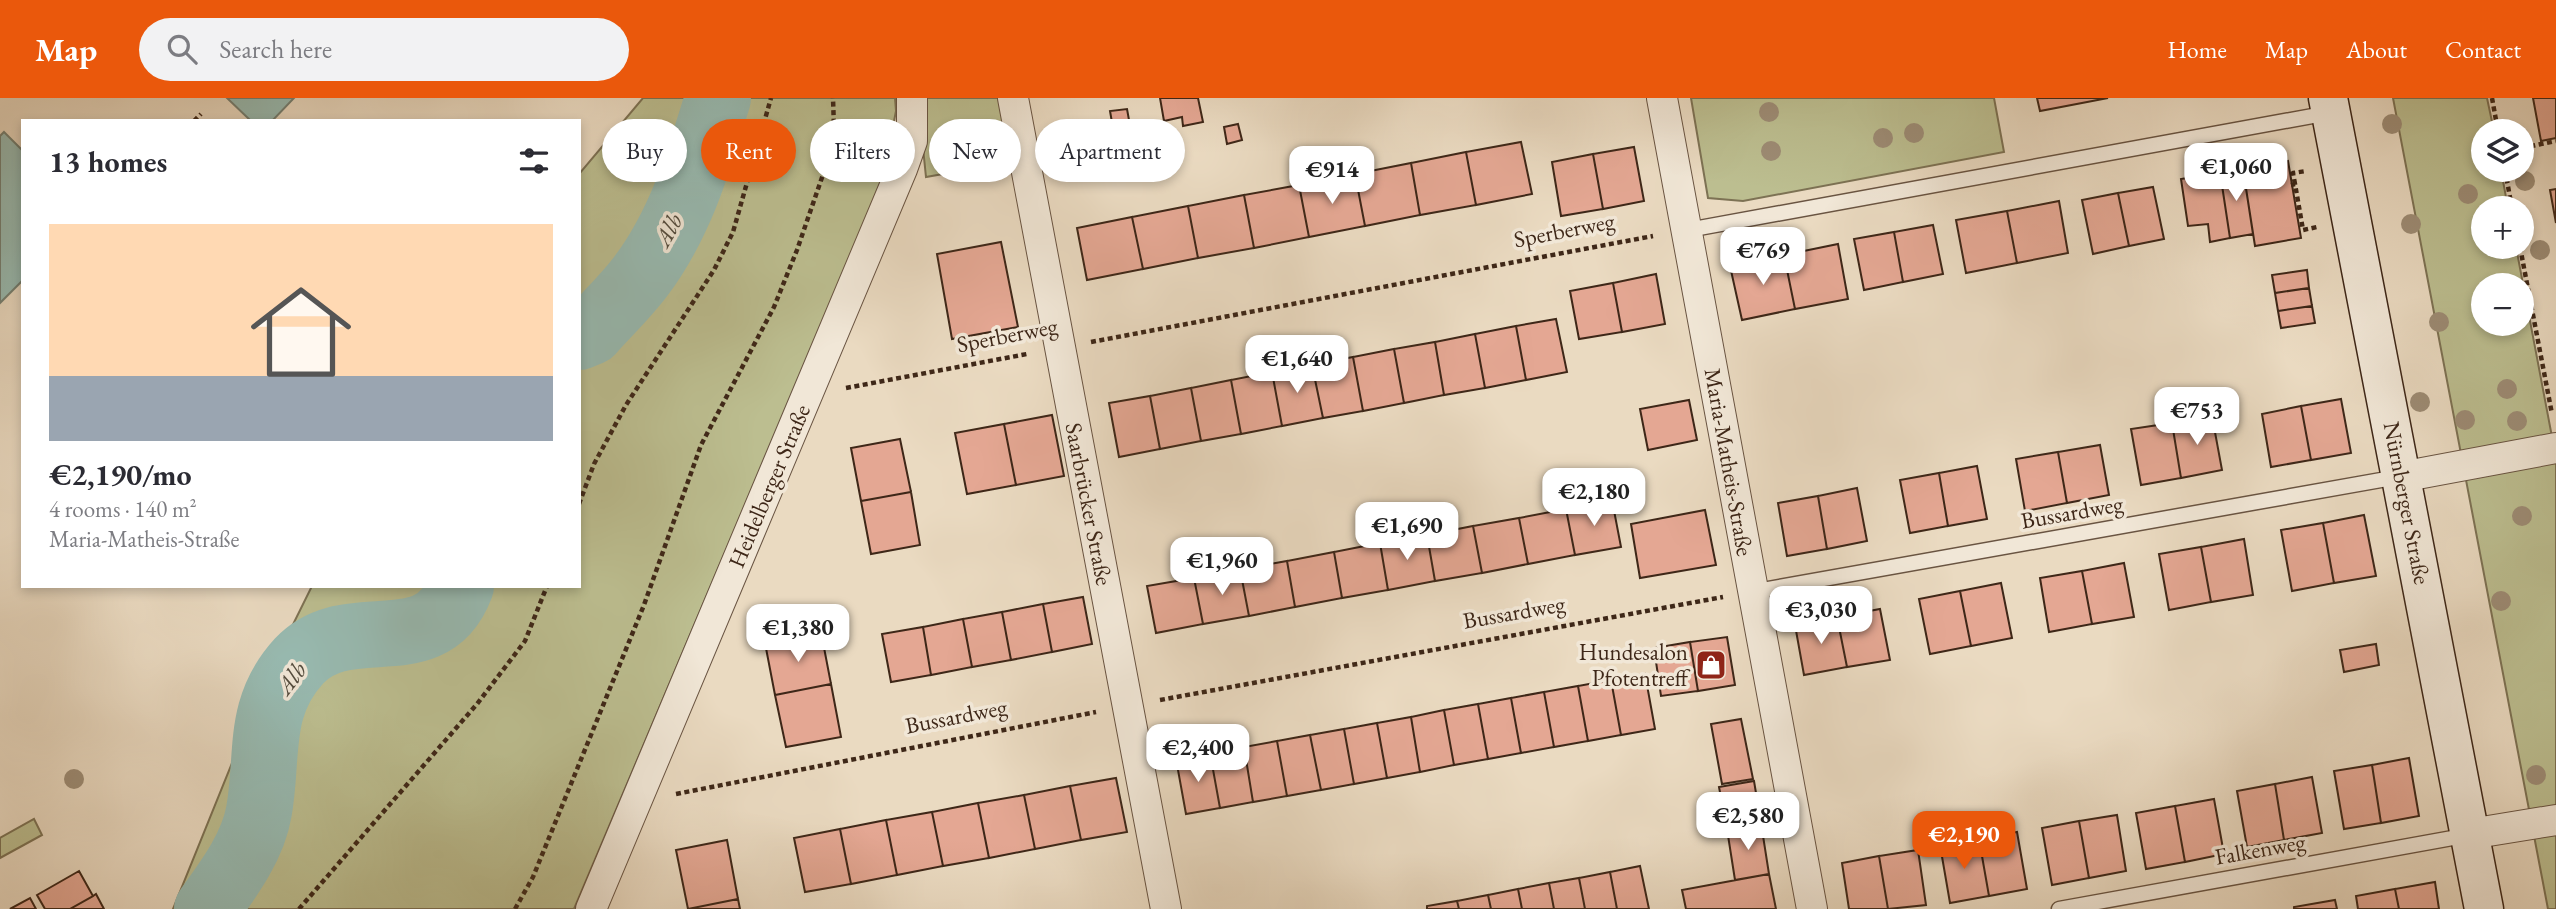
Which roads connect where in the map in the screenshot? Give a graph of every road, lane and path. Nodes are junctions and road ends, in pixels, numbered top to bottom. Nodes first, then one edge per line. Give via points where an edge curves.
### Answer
1 (771, 98) edge
2 (833, 98) edge
3 (912, 98) edge
4 (1662, 98) edge
5 (2492, 98) edge
6 (2329, 105) edge
7 (1016, 109) edge
8 (201, 114) dead end
9 (196, 119) edge
10 (912, 119) edge
11 (2496, 119) edge
12 (915, 140) edge
13 (2556, 142) edge
14 (2534, 146) edge
15 (2307, 171) dead end
16 (895, 182) edge
17 (2318, 227) dead end
18 (1688, 230) junction
19 (2522, 259) edge
20 (1060, 348) junction
21 (807, 396) junction
22 (2555, 435) edge
23 (2402, 477) junction
24 (581, 499) edge
25 (546, 588) edge
26 (1751, 592) junction
27 (1128, 706) junction
28 (636, 802) junction
29 (2556, 820) edge
30 (2470, 834) junction
31 (299, 909) edge
32 (515, 909) edge
33 (591, 909) edge
34 (1166, 909) edge
35 (1812, 909) edge
36 (2059, 909) edge
37 (2484, 909) edge

1 - 24 path via 733,232 714,271 626,405
2 - 32 path via 828,160 797,250 774,307 701,445 644,605 533,877
3 - 10 street, Heidelberger Straße
4 - 18 street, Maria-Matheis-Straße
5 - 11 path
6 - 18 lane
6 - 23 street, Nürnberger Straße
7 - 12 path
7 - 20 street, Saarbrücker Straße
8 - 9 path
13 - 14 path
15 - 17 path via 2293,173 2293,185 2303,230
16 - 21 street, Heidelberger Straße
18 - 20 path, Sperberweg
18 - 26 street, Maria-Matheis-Straße
19 - 22 path
20 - 21 path, Sperberweg
20 - 27 street, Saarbrücker Straße
21 - 28 street, Heidelberger Straße
22 - 23 street
23 - 26 lane, Bussardweg
23 - 30 street, Nürnberger Straße
25 - 31 path via 525,641 477,704
26 - 27 path, Bussardweg
26 - 35 street, Maria-Matheis-Straße
27 - 28 path, Bussardweg
27 - 34 street, Saarbrücker Straße
28 - 33 street, Heidelberger Straße
29 - 30 street
30 - 36 lane, Falkenweg
30 - 37 street, Nürnberger Straße

